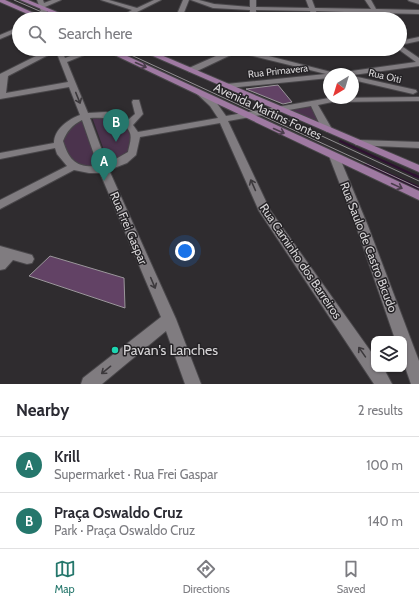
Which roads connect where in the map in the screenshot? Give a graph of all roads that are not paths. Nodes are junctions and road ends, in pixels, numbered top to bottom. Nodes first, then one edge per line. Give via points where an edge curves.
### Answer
1 (0, 0) edge
2 (23, 0) edge
3 (40, 0) edge
4 (58, 0) edge
5 (104, 0) edge
6 (158, 0) edge
7 (186, 0) edge
8 (194, 0) edge
9 (253, 0) edge
10 (310, 0) edge
11 (368, 0) edge
12 (411, 0) edge
13 (419, 2) edge
14 (42, 7) junction
15 (253, 9) junction
16 (135, 11) joint
17 (313, 11) junction
18 (28, 12) edge
19 (43, 12) edge
20 (54, 12) edge
21 (181, 12) edge
22 (375, 12) junction
23 (419, 12) edge
24 (12, 32) edge
25 (0, 37) edge
26 (419, 39) edge
27 (407, 42) edge
28 (407, 53) edge
29 (43, 56) edge
30 (60, 56) edge
31 (76, 56) edge
32 (121, 56) edge
33 (158, 56) edge
34 (222, 56) edge
35 (264, 56) edge
36 (62, 61) junction
37 (419, 62) edge
38 (192, 70) junction
39 (323, 71) edge
40 (359, 72) edge
41 (2, 76) edge
42 (323, 77) edge
43 (359, 80) edge
44 (72, 84) junction
45 (230, 86) junction
46 (200, 93) junction
47 (417, 96) edge
48 (1, 97) edge
49 (136, 102) dead end
50 (314, 102) junction
51 (280, 108) junction
52 (244, 115) junction
53 (85, 116) junction
54 (224, 119) junction
55 (128, 125) junction
56 (327, 129) junction
57 (135, 135) junction
58 (359, 143) junction
59 (58, 145) junction
60 (419, 145) edge
61 (0, 156) edge
62 (334, 156) junction
63 (74, 166) junction
64 (419, 169) edge
65 (104, 170) junction
66 (419, 196) edge
67 (0, 205) edge
68 (5, 253) edge
69 (27, 260) dead end
70 (0, 265) edge
71 (169, 319) junction
72 (403, 336) edge
73 (407, 351) edge
74 (415, 382) edge
75 (89, 384) edge
76 (193, 384) edge
77 (384, 384) edge

1 - 18 main road
2 - 14 main road
3 - 14 street
4 - 14 street
5 - 16 street
6 - 16 street
7 - 21 street
8 - 15 street via 222,8
9 - 15 street
10 - 17 street
11 - 22 street
12 - 13 street
14 - 19 street
14 - 20 main road
15 - 17 street
17 - 22 street
22 - 23 street
24 - 25 street
26 - 27 street
28 - 37 street
29 - 41 street
30 - 36 street, Rua Frei Gaspar
31 - 36 street
32 -> 46 main road, Avenida Martins Fontes
33 - 38 main road, Avenida Martins Fontes
34 - 38 street
35 - 39 street
36 - 44 street, Rua Frei Gaspar
37 - 40 street
38 - 45 main road, Avenida Martins Fontes
41 - 48 street
42 - 45 street, Rua Primavera
43 - 47 street, Rua Oiti
44 - 48 street
44 -> 53 street, Rua Frei Gaspar
45 - 51 main road, Avenida Martins Fontes
46 - 52 main road, Avenida Martins Fontes
46 - 54 street, Rua Caminho dos Barreiros via 213,104
47 - 50 street
49 - 55 street via 139,114
50 - 51 street
50 - 56 street
51 - 52 street
51 - 56 main road, Avenida Martins Fontes
52 - 54 street
52 -> 62 main road, Avenida Martins Fontes
53 - 55 street via 106,115
53 - 59 street via 68,123 60,135
53 - 65 street, Rua Frei Gaspar
54 - 57 street
77 -> 54 street, Rua Caminho dos Barreiros via 265,211
55 - 57 street
56 - 58 main road, Avenida Martins Fontes
57 - 65 street via 133,153 116,166
58 - 60 street
58 - 64 main road, Avenida Martins Fontes
59 - 61 street
59 - 63 street via 63,158
62 -> 66 main road, Avenida Martins Fontes
62 - 72 street, Rua Saulo de Castro Bicudo
63 - 65 street
63 - 67 street
65 -> 71 street, Rua Frei Gaspar
68 - 69 street
68 - 70 street
71 -> 75 street
71 - 76 street, Rua Frei Gaspar
73 - 74 street, Rua Saulo de Castro Bicudo

